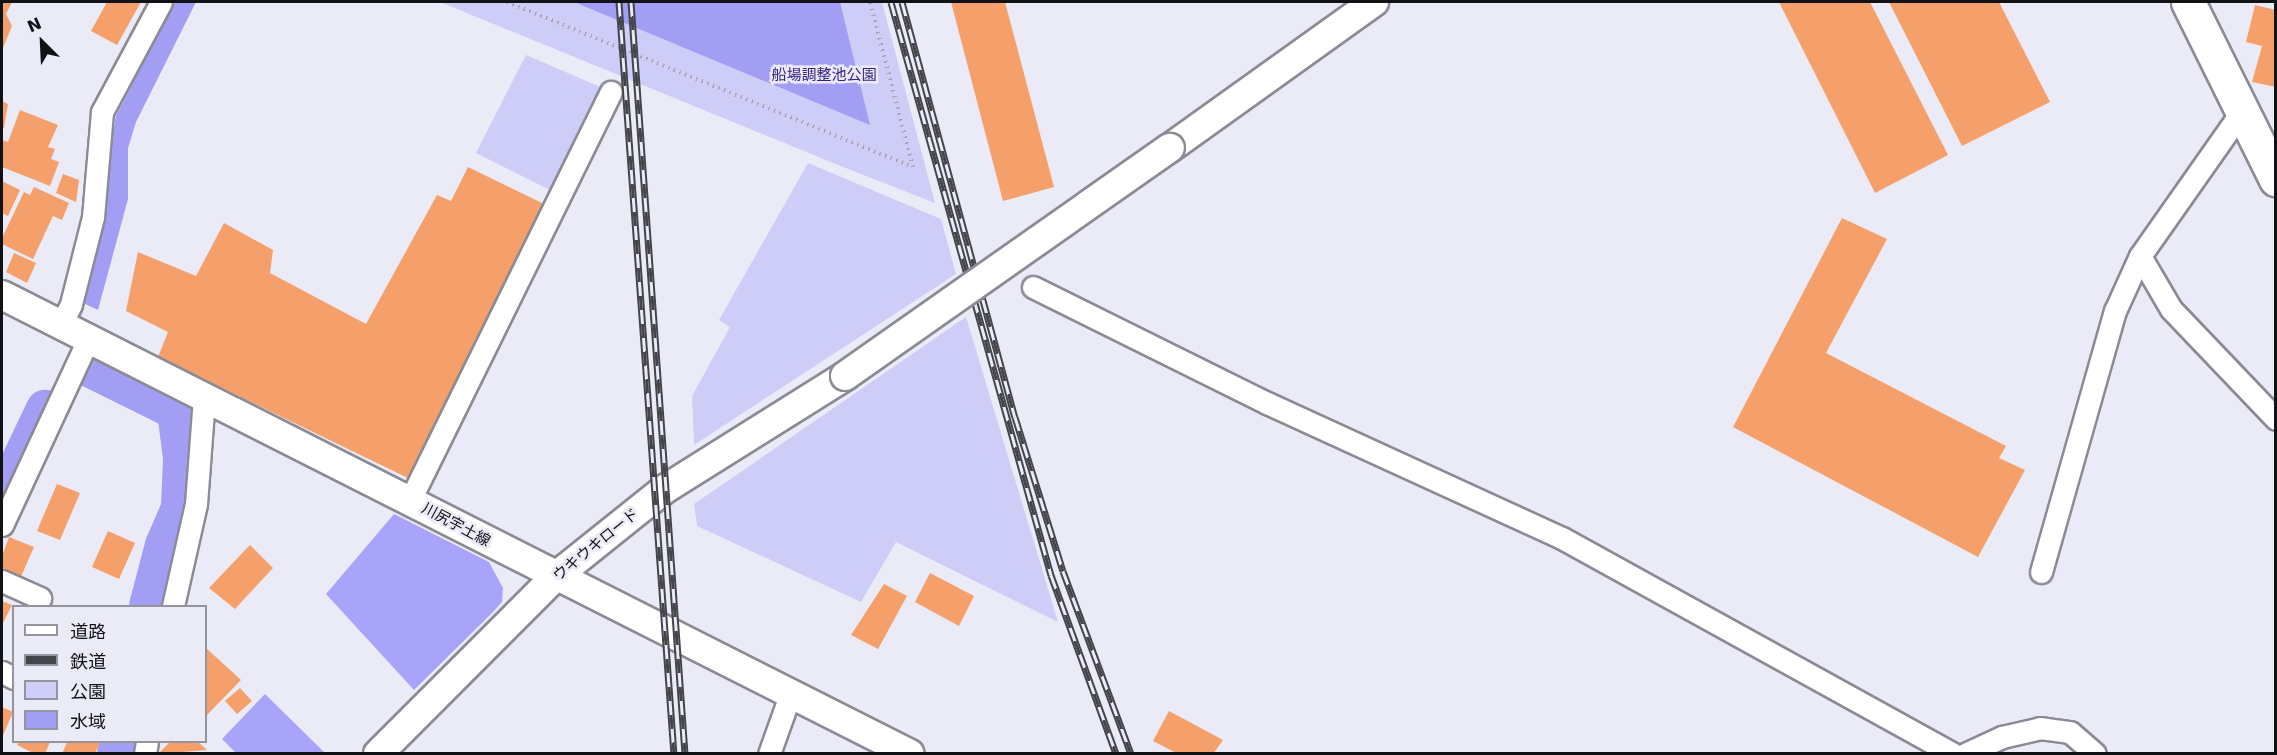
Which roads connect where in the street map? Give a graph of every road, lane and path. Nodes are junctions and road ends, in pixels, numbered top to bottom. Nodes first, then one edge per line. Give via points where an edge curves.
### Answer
1 (161, 2) edge
2 (507, 2) edge
3 (870, 2) edge
4 (1374, 2) edge
5 (2188, 2) edge
6 (610, 92) dead end
7 (2242, 111) junction
8 (2276, 179) edge
9 (2140, 255) junction
10 (1033, 287) dead end
11 (2, 295) edge
12 (61, 324) junction
13 (88, 340) junction
14 (204, 398) junction
15 (2276, 419) edge
16 (410, 501) junction
17 (2, 525) edge
18 (2041, 572) dead end
19 (555, 577) junction
20 (2, 580) edge
21 (40, 598) dead end
22 (173, 605) edge
23 (790, 695) junction
24 (378, 753) edge
25 (769, 753) edge
26 (910, 753) edge
27 (1953, 753) edge
28 (1965, 753) edge
29 (2095, 753) edge

1 - 12 street via 102,112 93,217 71,304
2 - 3 path via 913,167
4 - 19 street, ウキウキロード, bridge via 845,376 665,489
5 - 7 main road
6 - 16 street
7 - 8 main road
7 - 9 street
9 - 15 street via 2171,309
9 - 18 street via 2115,311
10 - 27 street via 1246,393 1562,538
11 - 12 street, 川尻宇土線
12 - 13 street, 川尻宇土線
13 - 14 street, 川尻宇土線
13 - 17 street
14 - 16 street, 川尻宇土線
14 - 22 street via 196,504
16 - 19 street, 川尻宇土線
19 - 23 street, 川尻宇土線
19 - 24 street, ウキウキロード
20 - 21 street
23 - 25 street
23 - 26 street, 川尻宇土線
28 - 29 street via 2002,737 2040,728 2070,732

